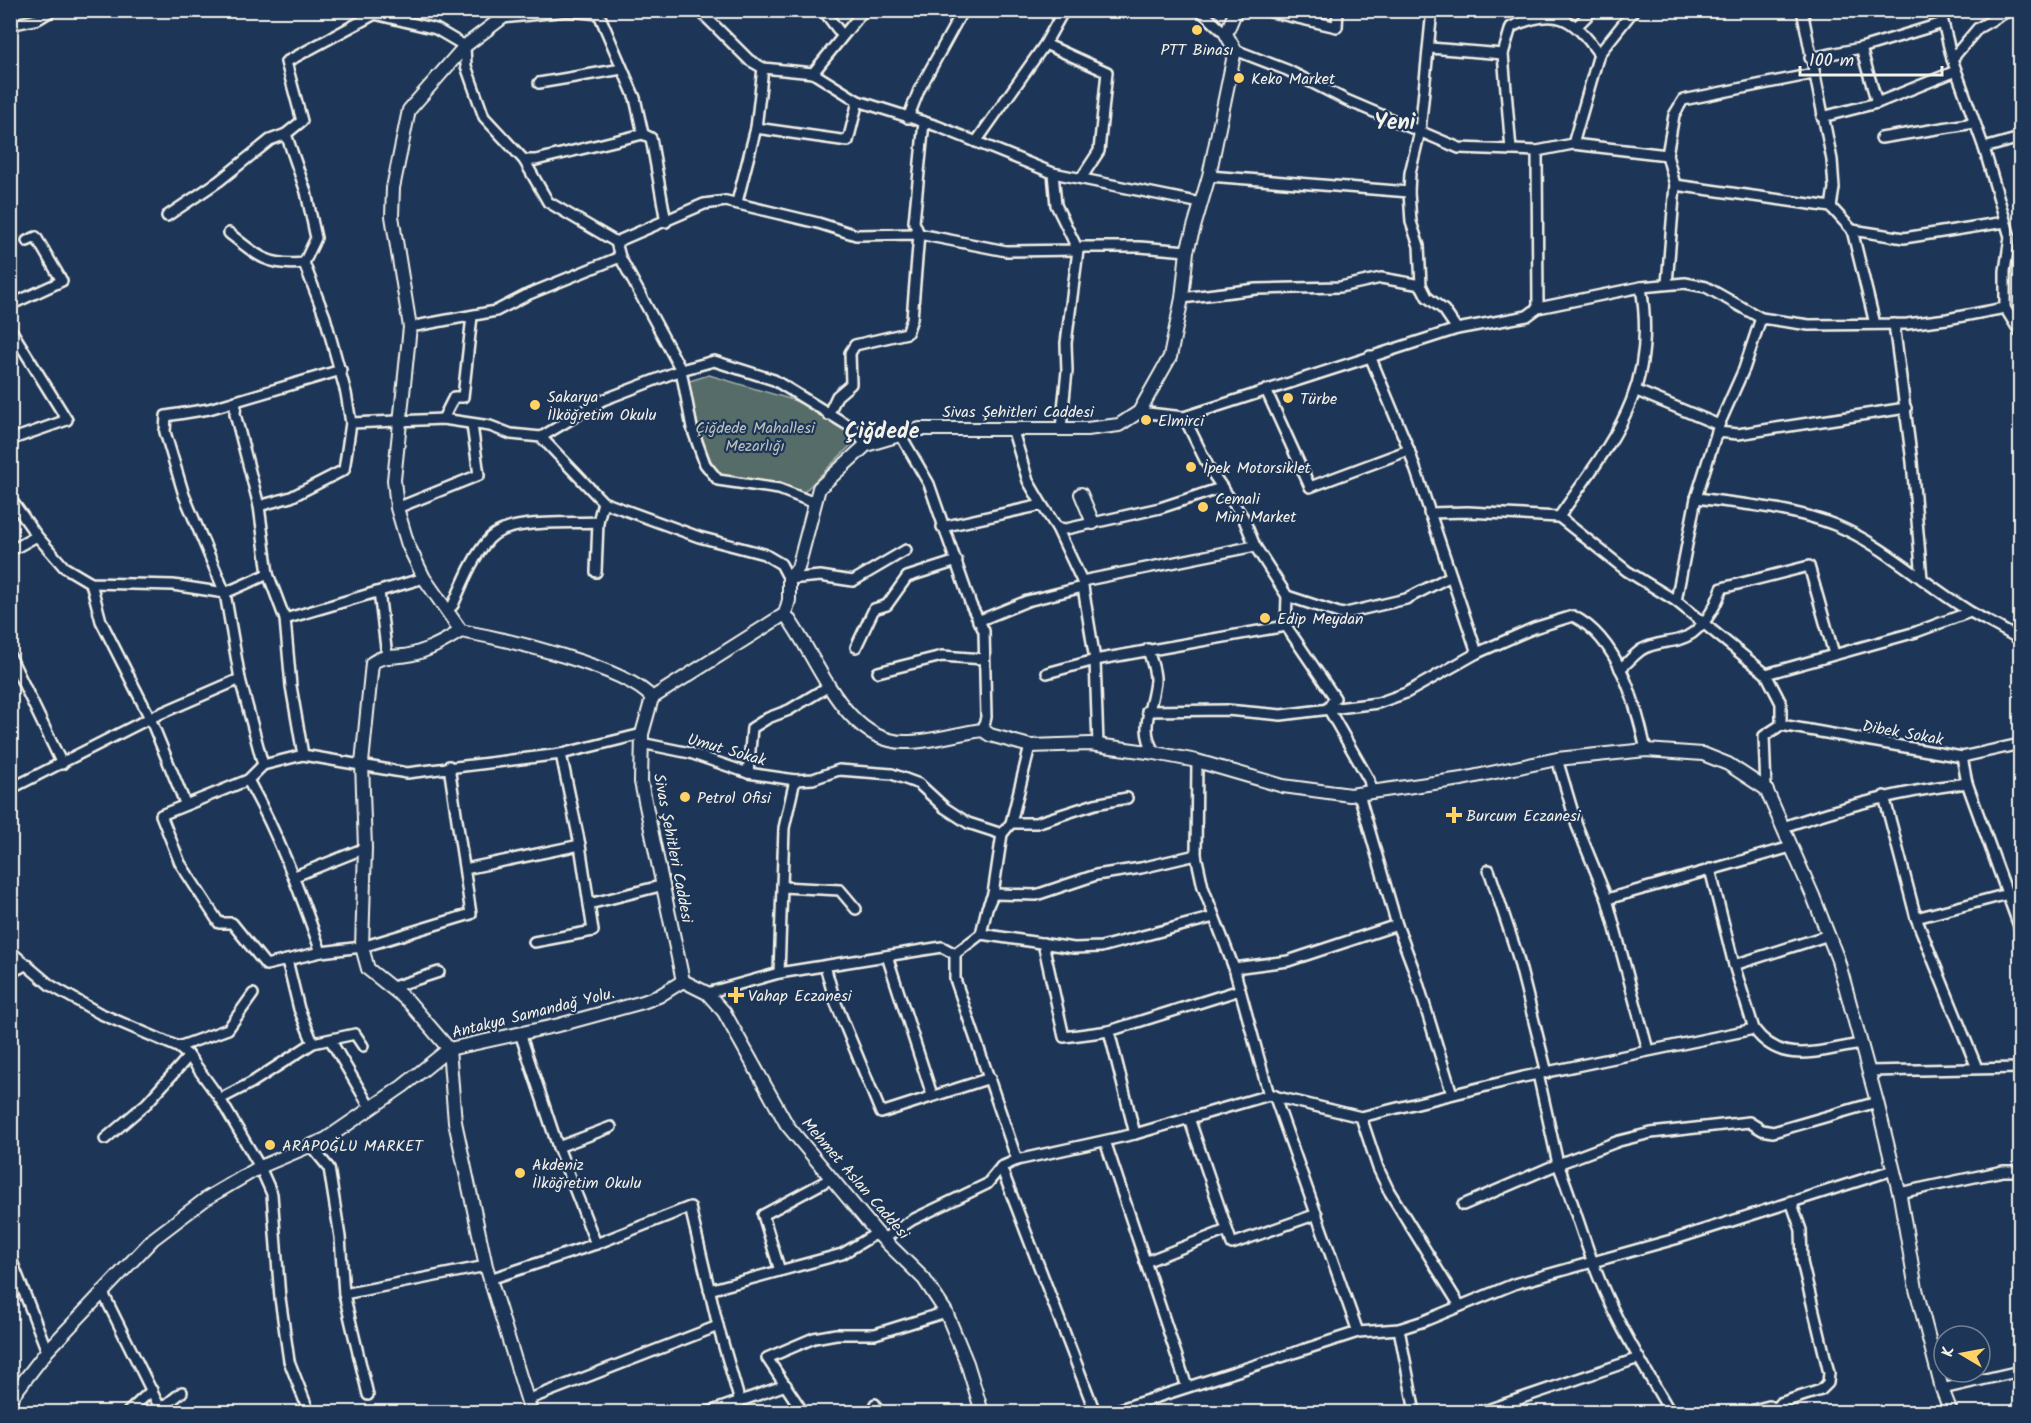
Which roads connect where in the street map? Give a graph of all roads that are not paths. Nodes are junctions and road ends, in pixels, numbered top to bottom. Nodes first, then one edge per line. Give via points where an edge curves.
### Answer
1 (53, 10) edge
2 (699, 10) edge
3 (824, 10) edge
4 (864, 10) edge
5 (963, 10) edge
6 (1064, 10) edge
7 (1200, 10) edge
8 (1236, 10) edge
9 (1263, 10) edge
10 (1338, 10) edge
11 (1432, 10) edge
12 (1593, 10) edge
13 (1634, 10) edge
14 (1802, 10) edge
15 (1940, 10) edge
16 (2010, 10) edge
17 (360, 11) edge
18 (504, 14) edge
19 (1529, 14) edge
20 (373, 15) junction
21 (1943, 23) junction
22 (10, 25) edge
23 (1577, 26) junction
24 (1226, 34) junction
25 (842, 35) junction
26 (1045, 44) junction
27 (465, 46) junction
28 (1430, 48) junction
29 (1861, 48) junction
30 (1235, 50) junction
31 (1503, 54) junction
32 (1599, 54) junction
33 (1810, 58) junction
34 (1952, 59) junction
35 (763, 68) junction
36 (622, 69) junction
37 (1956, 72) junction
38 (813, 73) junction
39 (1813, 75) junction
40 (538, 83) dead end
41 (858, 100) junction
42 (1877, 103) junction
43 (1822, 117) junction
44 (908, 118) junction
45 (924, 122) junction
46 (1974, 123) junction
47 (756, 128) junction
48 (1420, 131) junction
49 (286, 134) junction
50 (643, 134) junction
51 (1881, 138) dead end
52 (2020, 138) edge
53 (976, 142) junction
54 (1573, 144) junction
55 (1984, 148) junction
56 (1511, 150) junction
57 (1537, 151) junction
58 (1666, 155) junction
59 (524, 160) junction
60 (1053, 173) junction
61 (1209, 176) junction
62 (1082, 177) junction
63 (1675, 185) junction
64 (1409, 192) junction
65 (737, 202) junction
66 (1201, 203) junction
67 (1831, 207) junction
68 (167, 216) dead end
69 (666, 222) junction
70 (2005, 222) junction
71 (1852, 230) junction
72 (229, 234) dead end
73 (919, 234) junction
74 (2020, 236) edge
75 (2010, 237) junction
76 (27, 241) dead end
77 (616, 242) junction
78 (1078, 250) junction
79 (1187, 251) junction
80 (620, 258) junction
81 (304, 262) junction
82 (1667, 284) junction
83 (1421, 285) junction
84 (1641, 287) junction
85 (1182, 298) junction
86 (10, 305) edge
87 (1538, 308) junction
88 (2005, 308) junction
89 (472, 316) junction
90 (1761, 318) junction
91 (1875, 324) junction
92 (1894, 324) junction
93 (410, 327) junction
94 (10, 328) edge
95 (1457, 329) junction
96 (2020, 332) edge
97 (1370, 356) junction
98 (341, 370) junction
99 (681, 370) junction
100 (1266, 390) junction
101 (1637, 391) junction
102 (236, 401) junction
103 (1906, 408) junction
104 (1139, 412) junction
105 (828, 415) junction
106 (1184, 417) junction
107 (443, 419) junction
108 (400, 422) junction
109 (351, 423) junction
110 (471, 425) junction
111 (1012, 428) junction
112 (1061, 428) junction
113 (1718, 429) junction
114 (900, 434) junction
115 (541, 437) junction
116 (10, 440) edge
117 (866, 445) junction
118 (1409, 450) junction
119 (1221, 488) junction
120 (1082, 494) dead end
121 (10, 498) edge
122 (1696, 498) junction
123 (603, 502) junction
124 (815, 504) junction
125 (1042, 505) junction
126 (259, 506) junction
127 (397, 508) junction
128 (1429, 513) junction
129 (1559, 517) junction
130 (598, 522) junction
131 (1093, 522) junction
132 (942, 527) junction
133 (1057, 528) junction
134 (37, 536) junction
135 (1255, 546) junction
136 (906, 550) dead end
137 (10, 551) edge
138 (957, 561) junction
139 (596, 572) dead end
140 (268, 574) junction
141 (1451, 576) junction
142 (424, 578) junction
143 (789, 579) junction
144 (1922, 579) junction
145 (91, 584) junction
146 (1083, 584) junction
147 (379, 592) junction
148 (225, 593) junction
149 (1287, 596) junction
150 (1676, 600) junction
151 (447, 610) junction
152 (1970, 612) junction
153 (785, 614) junction
154 (285, 619) junction
155 (978, 621) junction
156 (1704, 623) junction
157 (1286, 626) junction
158 (461, 631) junction
159 (2020, 640) edge
160 (856, 647) dead end
161 (1148, 649) junction
162 (1477, 652) junction
163 (1834, 654) junction
164 (10, 656) edge
165 (387, 657) junction
166 (984, 659) junction
167 (1095, 660) junction
168 (1620, 669) junction
169 (878, 672) dead end
170 (1047, 673) dead end
171 (1766, 674) junction
172 (240, 679) junction
173 (829, 686) junction
174 (652, 698) junction
175 (1328, 708) junction
176 (1147, 711) junction
177 (150, 718) junction
178 (1781, 725) junction
179 (983, 730) junction
180 (641, 739) junction
181 (2020, 744) edge
182 (1098, 745) junction
183 (1030, 746) junction
184 (1646, 750) junction
185 (1155, 753) junction
186 (561, 754) junction
187 (303, 755) junction
188 (1962, 757) junction
189 (1557, 759) junction
190 (1197, 761) junction
191 (362, 763) junction
192 (62, 764) junction
193 (263, 765) junction
194 (449, 765) junction
195 (748, 773) junction
196 (248, 780) junction
197 (795, 780) junction
198 (1966, 783) junction
199 (10, 789) edge
200 (1766, 789) junction
201 (1365, 794) junction
202 (1884, 796) junction
203 (1127, 798) dead end
204 (185, 803) junction
205 (1011, 823) junction
206 (1783, 827) junction
207 (1002, 834) junction
208 (580, 845) junction
209 (1791, 847) junction
210 (365, 848) junction
211 (1197, 855) junction
212 (465, 869) junction
213 (1710, 869) junction
214 (1489, 870) dead end
215 (295, 876) junction
216 (664, 885) junction
217 (782, 886) junction
218 (993, 894) junction
219 (2008, 894) junction
220 (1607, 899) junction
221 (589, 904) junction
222 (856, 909) dead end
223 (1215, 916) junction
224 (1916, 918) junction
225 (1397, 925) junction
226 (2020, 929) edge
227 (981, 934) junction
228 (1829, 935) junction
229 (534, 942) dead end
230 (1043, 943) junction
231 (362, 947) junction
232 (10, 951) edge
233 (321, 952) junction
234 (955, 954) junction
235 (887, 956) junction
236 (287, 960) junction
237 (27, 964) junction
238 (1734, 965) junction
239 (825, 966) junction
240 (1234, 968) junction
241 (439, 972) dead end
242 (10, 973) edge
243 (779, 973) junction
244 (683, 981) junction
245 (393, 987) junction
246 (1240, 990) junction
247 (707, 993) junction
248 (253, 994) dead end
249 (1754, 1029) junction
250 (1109, 1031) junction
251 (520, 1034) junction
252 (331, 1041) junction
253 (313, 1043) junction
254 (1861, 1044) junction
255 (363, 1046) dead end
256 (178, 1047) junction
257 (449, 1049) junction
258 (1648, 1050) junction
259 (189, 1056) junction
260 (1977, 1068) junction
261 (2020, 1068) edge
262 (1868, 1071) junction
263 (1542, 1074) junction
264 (990, 1078) junction
265 (1452, 1094) junction
266 (932, 1095) junction
267 (1271, 1095) junction
268 (220, 1099) junction
269 (1878, 1102) junction
270 (371, 1108) junction
271 (1361, 1117) junction
272 (1189, 1118) junction
273 (611, 1127) dead end
274 (1135, 1134) junction
275 (105, 1139) dead end
276 (1105, 1141) junction
277 (311, 1146) junction
278 (558, 1147) junction
279 (1017, 1160) junction
280 (1558, 1164) junction
281 (260, 1167) junction
282 (1001, 1167) junction
283 (1893, 1170) junction
284 (2020, 1171) edge
285 (830, 1179) junction
286 (1899, 1193) junction
287 (1791, 1201) junction
288 (1463, 1205) dead end
289 (1317, 1214) junction
290 (1227, 1230) junction
291 (881, 1235) junction
292 (596, 1244) junction
293 (10, 1256) edge
294 (1592, 1261) junction
295 (1145, 1262) junction
296 (780, 1271) junction
297 (488, 1273) junction
298 (709, 1290) junction
299 (102, 1291) junction
300 (344, 1293) junction
301 (1460, 1306) junction
302 (946, 1312) junction
303 (718, 1326) junction
304 (1399, 1329) junction
305 (1358, 1332) junction
306 (47, 1350) junction
307 (1639, 1358) junction
308 (2020, 1371) edge
309 (786, 1385) junction
310 (1187, 1387) junction
311 (1942, 1389) junction
312 (152, 1390) junction
313 (182, 1392) dead end
314 (368, 1395) dead end
315 (10, 1399) edge
316 (740, 1402) junction
317 (529, 1406) edge
318 (1780, 1410) edge
319 (161, 1411) edge
320 (128, 1413) edge
321 (309, 1413) edge
322 (710, 1413) edge
323 (803, 1413) edge
324 (982, 1413) edge
325 (1095, 1413) edge
326 (1112, 1413) edge
327 (1415, 1413) edge
328 (1481, 1413) edge
329 (1670, 1413) edge
330 (1746, 1413) edge
331 (1951, 1413) edge

1 - 22 street via 38,19
2 - 35 street via 749,60
3 - 25 street
4 - 25 street
5 - 44 street
6 - 26 street
7 - 24 street
8 - 24 street
9 - 10 street via 1337,27
11 - 28 street
12 - 23 street
13 - 32 street
14 - 33 street
15 - 21 street
16 - 34 street via 1978,28
17 - 20 street
18 - 27 street
18 - 36 street via 599,14
19 - 23 street via 1557,17
19 - 31 street via 1511,27
20 - 27 street via 436,29
20 - 49 street via 286,62 302,121
21 - 29 street
21 - 34 street
23 - 32 street
24 - 30 street
25 - 38 street
26 - 53 street
26 - 62 street via 1107,72 1099,151
27 - 59 street via 466,66 484,117
27 - 93 street via 409,110 401,142 392,216
28 - 31 street
28 - 48 street
29 - 33 street
29 - 42 street
30 - 48 street
30 - 61 street
31 - 56 street
32 - 54 street
33 - 39 street
34 - 37 street
35 - 38 street
35 - 47 street
36 - 40 street
36 - 50 street via 635,98
37 - 42 street
37 - 46 street
38 - 41 street
39 - 43 street
39 - 58 street via 1683,100 1674,115
41 - 44 street
41 - 47 street via 848,141
42 - 43 street
43 - 67 street via 1832,160
44 - 45 street
45 - 53 street
45 - 73 street via 914,222
46 - 51 street
46 - 55 street
47 - 65 street
48 - 56 street via 1459,148
48 - 64 street
49 - 68 street via 270,140
49 - 81 street via 306,192 316,238
50 - 59 street
50 - 69 street via 651,138
52 - 55 street
53 - 60 street
54 - 57 street
54 - 58 street
55 - 70 street
56 - 57 street
57 - 87 street
58 - 63 street
59 - 77 street via 548,202
60 - 62 street
60 - 78 street via 1056,205
61 - 64 street
61 - 66 street
62 - 66 street
63 - 67 street
63 - 82 street
64 - 83 street via 1411,222 1419,246
65 - 69 street via 704,204
65 - 73 street via 856,236
66 - 79 street
67 - 71 street
69 - 77 street
70 - 71 street via 1904,238
70 - 75 street
71 - 91 street
72 - 81 street via 262,260 287,265
73 - 78 street via 1006,251
73 - 105 street via 912,319 907,333 855,345 850,353 851,384 837,396
74 - 75 street
75 - 88 street
76 - 86 street via 36,237 62,281
77 - 80 street
78 - 79 street via 1140,247
78 - 112 street via 1066,343
79 - 85 street
80 - 89 street via 496,311
80 - 99 street
81 - 98 street
82 - 84 street
82 - 90 street via 1706,287
83 - 85 street via 1381,278 1340,287 1256,289
83 - 95 street
84 - 87 street
84 - 101 street via 1647,321
85 - 104 street via 1170,357
87 - 95 street via 1527,316
88 - 92 street via 1947,320
88 - 96 street
89 - 93 street
89 - 107 street via 463,397 454,397
90 - 91 street via 1809,325
90 - 113 street
91 - 92 street
92 - 103 street
93 - 108 street
94 - 116 street via 66,420
95 - 97 street
97 - 100 street
97 - 118 street
98 - 102 street
98 - 109 street
99 - 105 street via 714,361 774,380
99 - 115 street via 603,400
99 - 124 street via 692,428 705,464 718,480 779,489
100 - 106 street
100 - 118 street via 1310,487
101 - 113 street
101 - 129 street via 1607,451
102 - 126 street via 234,414
102 - 148 street via 166,416 165,432 184,495
103 - 113 street via 1738,434
103 - 144 street
104 - 106 street
104 - 112 street, Sivas Şehitleri Caddesi via 1119,425
105 - 117 street via 854,429
106 - 119 street
107 - 108 street
107 - 110 street
108 - 109 street
108 - 127 street via 394,480
109 - 126 street via 344,470 291,497
110 - 115 street
110 - 127 street via 479,475
111 - 112 street, Sivas Şehitleri Caddesi
111 - 114 street, Sivas Şehitleri Caddesi via 920,429
111 - 125 street via 1028,481
113 - 122 street
114 - 117 street, Sivas Şehitleri Caddesi
114 - 132 street via 929,484
115 - 123 street
117 - 124 street, Sivas Şehitleri Caddesi via 819,488
118 - 128 street
119 - 131 street via 1160,508
119 - 135 street via 1243,517
120 - 131 street
121 - 134 street
122 - 144 street via 1782,511 1834,525
122 - 150 street
123 - 130 street
123 - 143 street via 699,537 764,554 781,564
124 - 143 street, Sivas Şehitleri Caddesi via 798,568
125 - 132 street
125 - 133 street
126 - 140 street
127 - 142 street via 408,545
128 - 129 street
128 - 141 street
129 - 150 street via 1627,571
130 - 139 street
130 - 151 street via 517,525 490,537
131 - 133 street
132 - 138 street
133 - 146 street
134 - 137 street
134 - 145 street via 64,567
135 - 146 street
135 - 149 street
136 - 143 street via 854,581 820,576
138 - 155 street
138 - 160 street via 907,577 887,605 874,609
140 - 148 street
140 - 154 street
141 - 149 street via 1406,599 1342,614
141 - 162 street
142 - 147 street
142 - 151 street
143 - 153 street, Sivas Şehitleri Caddesi
144 - 152 street
145 - 148 street via 173,585
145 - 177 street via 101,621
146 - 155 street
146 - 167 street
147 - 154 street
147 - 165 street
148 - 172 street
149 - 157 street
150 - 156 street
151 - 158 street
152 - 159 street
152 - 163 street via 1916,632
153 - 173 street via 799,631
153 - 174 street
154 - 187 street
155 - 166 street via 984,632
156 - 163 street via 1722,588 1809,566
156 - 168 street via 1680,640 1659,642 1642,650
156 - 171 street
157 - 161 street
157 - 175 street via 1335,698
158 - 165 street via 438,645 409,655
158 - 174 street via 546,651 624,676
161 - 167 street
161 - 176 street via 1156,679
162 - 168 street via 1573,616 1605,643
162 - 175 street via 1406,693 1378,703
163 - 171 street
164 - 192 street
165 - 191 street via 372,663
166 - 169 street via 942,656
166 - 179 street
167 - 170 street
167 - 182 street
168 - 184 street via 1639,717
171 - 178 street via 1781,703
172 - 177 street
172 - 193 street
173 - 179 street via 861,728 886,738 904,742
173 - 195 street via 752,728
174 - 180 street, Sivas Şehitleri Caddesi
175 - 176 street via 1281,715 1227,710
175 - 201 street via 1369,780
176 - 185 street via 1149,744
177 - 192 street
177 - 204 street
178 - 188 street, Dibek Sokak
178 - 200 street via 1764,736
179 - 183 street
180 - 186 street, Umut Sokak
180 - 195 street, Umut Sokak
180 - 216 street, Sivas Şehitleri Caddesi via 641,783
181 - 188 street, Dibek Sokak
182 - 183 street
182 - 185 street
183 - 205 street
184 - 189 street
184 - 200 street via 1703,754 1728,764
185 - 190 street
186 - 194 street, Umut Sokak
186 - 208 street
187 - 191 street, Umut Sokak
187 - 193 street
188 - 198 street
189 - 201 street
189 - 220 street via 1577,825
190 - 201 street via 1283,786
190 - 211 street
191 - 194 street, Umut Sokak via 407,772
191 - 210 street
192 - 199 street
193 - 196 street
194 - 212 street
195 - 197 street, Umut Sokak
196 - 204 street
196 - 215 street
197 - 207 street, Umut Sokak via 813,779 839,770 892,774 919,784 968,823
197 - 217 street via 784,828
198 - 202 street
198 - 219 street
200 - 206 street
201 - 225 street
202 - 206 street
202 - 224 street
203 - 205 street via 1036,823
204 - 236 street via 161,814 180,863 219,923 232,923 266,965
205 - 207 street
206 - 209 street
207 - 218 street
208 - 212 street
208 - 221 street
209 - 213 street
209 - 228 street
210 - 215 street
210 - 231 street
211 - 218 street via 1096,875 1036,895
211 - 223 street via 1203,887
212 - 231 street via 471,914
213 - 220 street
213 - 238 street
214 - 263 street via 1517,954
215 - 233 street
216 - 221 street
216 - 244 street, Sivas Şehitleri Caddesi
217 - 222 street via 840,890
217 - 243 street
218 - 227 street
219 - 224 street
219 - 226 street
220 - 258 street
221 - 229 street via 593,931
223 - 230 street via 1101,947
223 - 240 street
224 - 260 street
225 - 240 street via 1288,961
225 - 265 street
227 - 230 street
227 - 234 street
228 - 238 street
228 - 254 street
230 - 250 street via 1064,1037
231 - 233 street
231 - 245 street via 368,969
232 - 237 street
233 - 236 street
234 - 235 street via 942,947
234 - 264 street via 955,979
235 - 239 street
235 - 266 street
236 - 253 street via 299,1009
237 - 242 street
237 - 256 street via 50,985 99,1013
238 - 249 street
239 - 243 street
239 - 266 street via 881,1113
240 - 246 street
241 - 245 street
243 - 247 street
244 - 247 street, Mehmet Aslan Caddesi
244 - 251 street, Antakya Samandağ Yolu. via 643,1002
245 - 257 street
246 - 250 street
246 - 267 street
247 - 285 street, Mehmet Aslan Caddesi via 724,1012 787,1125
248 - 256 street via 228,1029
249 - 254 street via 1768,1044 1787,1054
249 - 258 street
250 - 274 street
251 - 257 street, Antakya Samandağ Yolu.
251 - 278 street
252 - 253 street
252 - 255 street via 355,1034
252 - 270 street
253 - 268 street
254 - 262 street
256 - 259 street
257 - 270 street, Antakya Samandağ Yolu.
257 - 297 street via 455,1122
258 - 263 street
259 - 268 street
259 - 275 street via 147,1103
260 - 261 street
260 - 262 street
262 - 269 street
263 - 265 street
263 - 280 street
264 - 266 street
264 - 279 street
265 - 271 street
267 - 271 street
267 - 272 street
267 - 289 street
268 - 281 street
269 - 280 street via 1773,1132 1749,1122 1651,1133
269 - 283 street
270 - 277 street, Antakya Samandağ Yolu.
271 - 301 street via 1377,1168 1389,1191
272 - 274 street
272 - 290 street
273 - 278 street
274 - 276 street
276 - 279 street
276 - 295 street
277 - 281 street, Antakya Samandağ Yolu.
277 - 300 street via 329,1168
278 - 292 street
279 - 282 street
280 - 288 street
280 - 294 street
281 - 299 street, Antakya Samandağ Yolu. via 207,1198 153,1239
281 - 321 street via 272,1194 289,1361
282 - 291 street via 987,1184
282 - 325 street
283 - 286 street
283 - 287 street
284 - 286 street via 2003,1171
285 - 291 street, Mehmet Aslan Caddesi
285 - 296 street via 763,1215
286 - 311 street via 1916,1289
287 - 294 street
287 - 318 street via 1801,1230 1802,1262 1828,1383 1821,1390 1780,1403
289 - 290 street via 1232,1244
289 - 305 street
290 - 295 street
291 - 296 street via 842,1254
291 - 302 street, Mehmet Aslan Caddesi via 924,1279
292 - 297 street
292 - 298 street via 690,1207
293 - 306 street
294 - 301 street via 1514,1284
294 - 307 street
295 - 310 street
296 - 298 street
297 - 300 street
297 - 317 street
298 - 303 street
299 - 306 street, Antakya Samandağ Yolu.
299 - 312 street
300 - 314 street
301 - 304 street
302 - 309 street via 875,1334 814,1338 767,1358
302 - 324 street, Mehmet Aslan Caddesi
303 - 316 street
303 - 317 street
304 - 305 street
304 - 327 street
305 - 310 street
306 - 315 street, Antakya Samandağ Yolu.
307 - 328 street
307 - 329 street
308 - 311 street
309 - 316 street
309 - 323 street
310 - 326 street
311 - 331 street
312 - 319 street
312 - 320 street
313 - 319 street
316 - 322 street
318 - 330 street via 1769,1406

